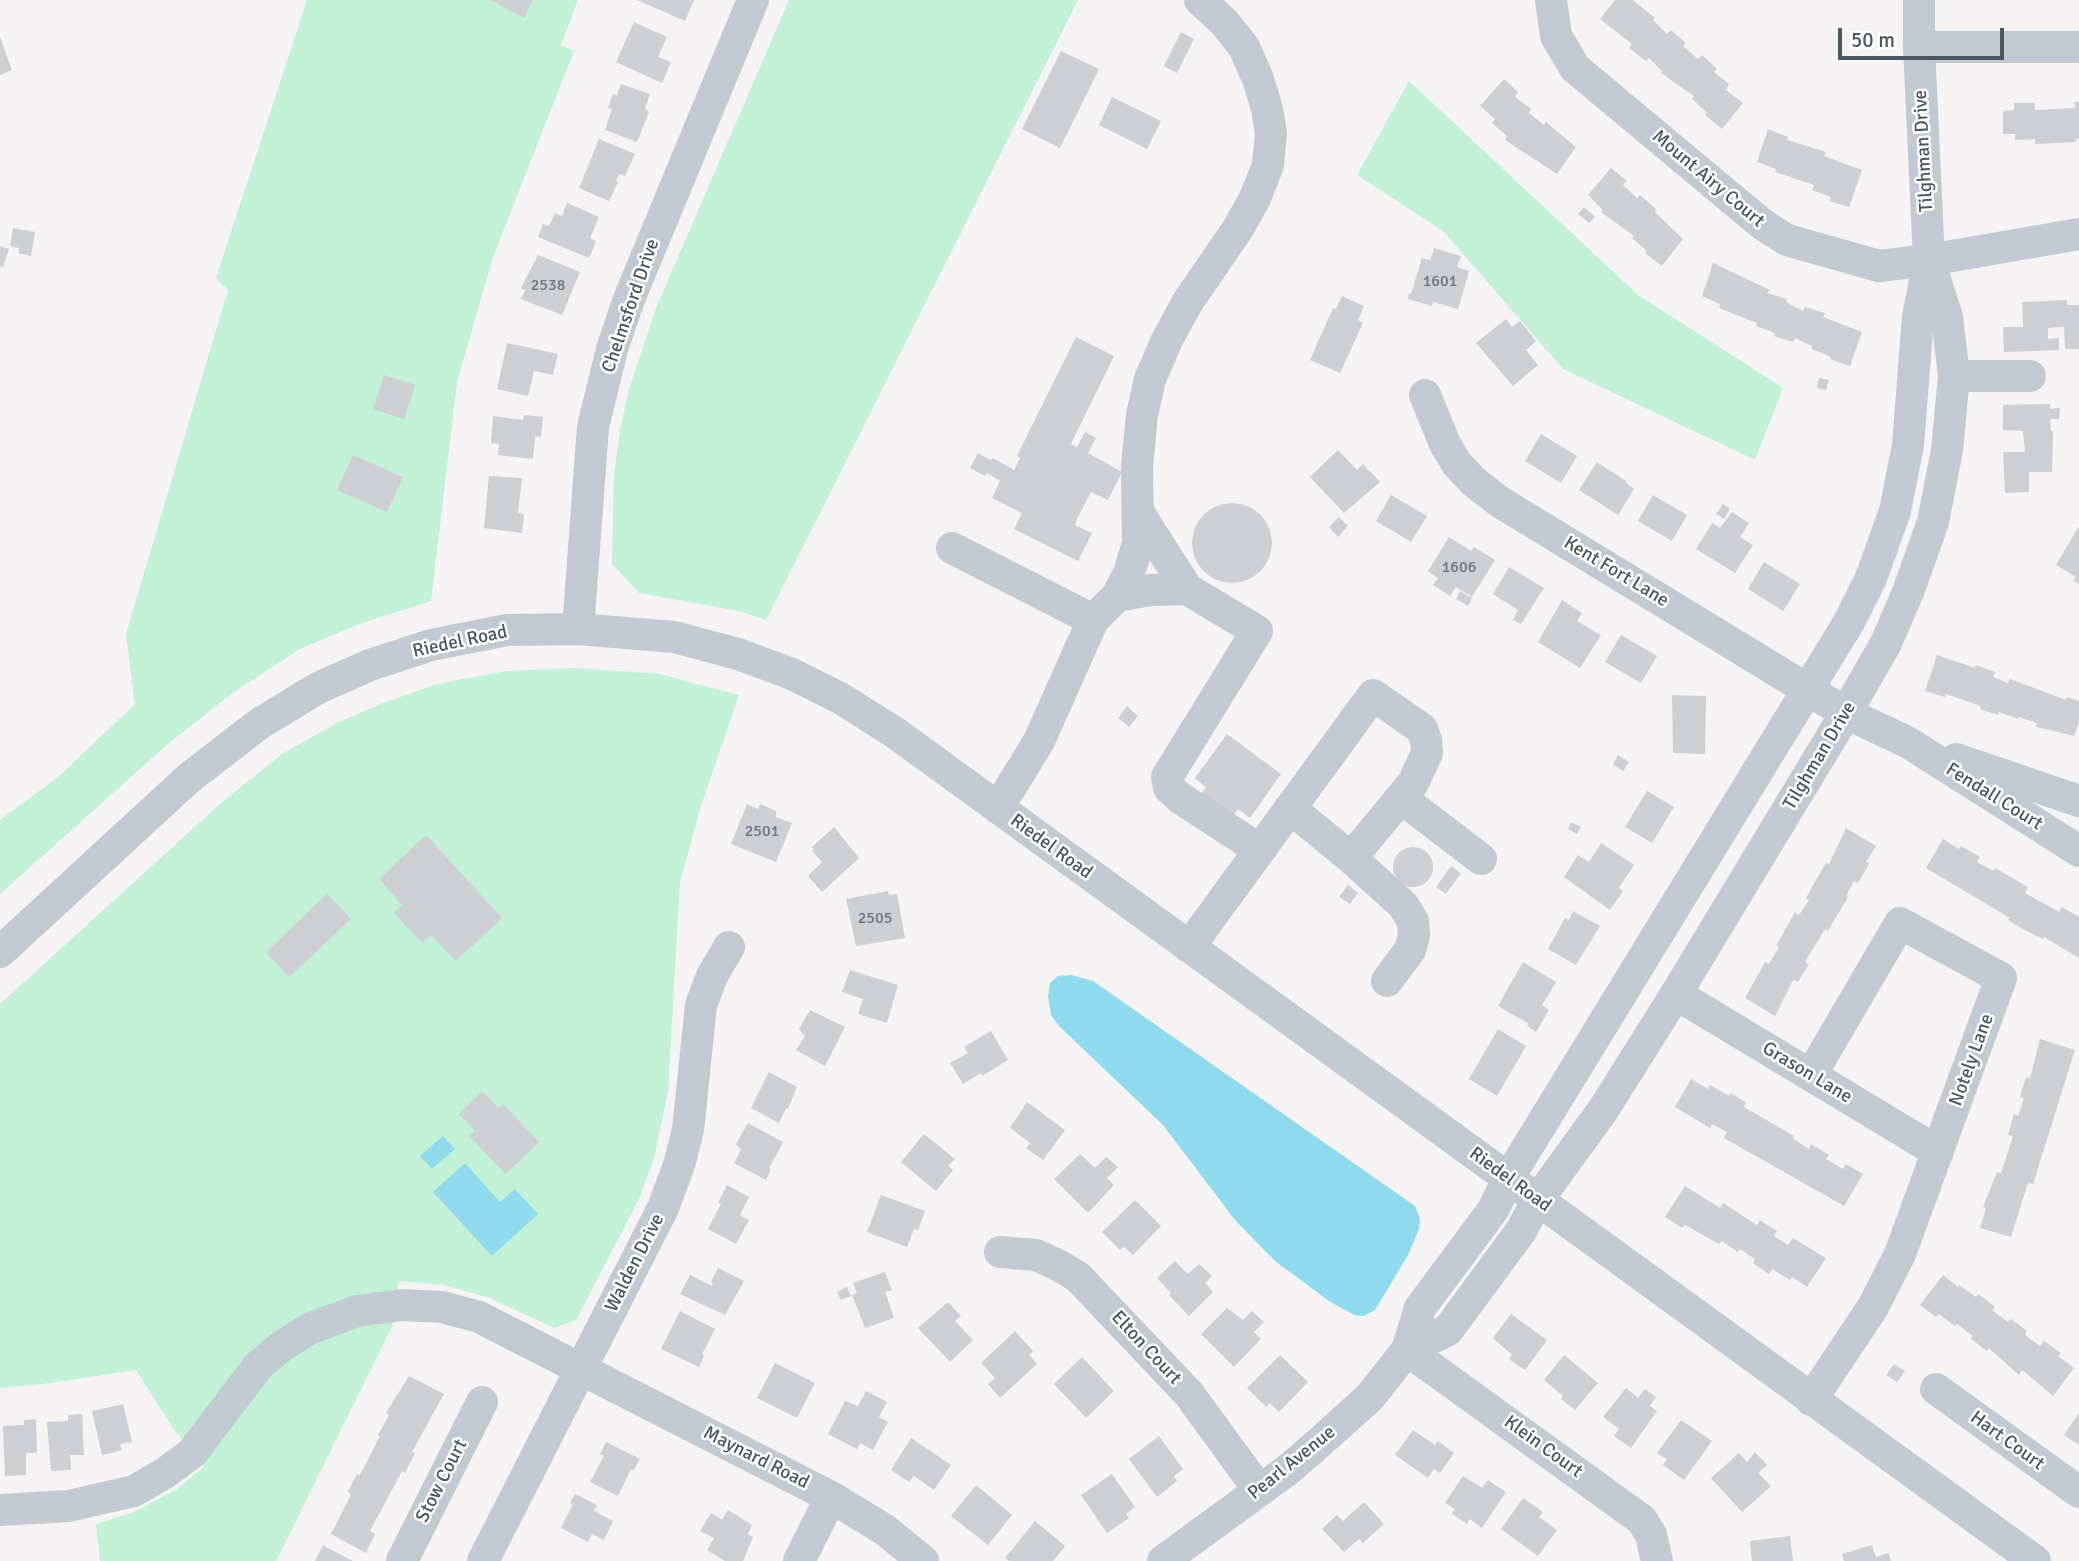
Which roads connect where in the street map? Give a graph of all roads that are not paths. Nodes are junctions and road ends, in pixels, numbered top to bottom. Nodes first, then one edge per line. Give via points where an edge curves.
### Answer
1 (753, 0) edge
2 (1200, 0) edge
3 (1551, 0) edge
4 (1919, 0) edge
5 (1919, 47) junction
6 (2079, 47) edge
7 (2079, 234) edge
8 (1929, 260) junction
9 (1954, 376) junction
10 (2030, 376) dead end
11 (1425, 395) dead end
12 (1139, 513) junction
13 (952, 548) dead end
14 (1187, 589) junction
15 (1117, 596) junction
16 (1093, 620) junction
17 (579, 629) junction
18 (1808, 690) junction
19 (1846, 713) junction
20 (1909, 743) junction
21 (1401, 798) junction
22 (2079, 801) edge
23 (998, 808) junction
24 (1290, 808) junction
25 (1260, 850) junction
26 (2079, 851) edge
27 (1351, 858) junction
28 (1481, 859) dead end
29 (729, 947) dead end
30 (1189, 947) junction
31 (0, 952) edge
32 (1387, 981) dead end
33 (1676, 994) junction
34 (1811, 1075) junction
35 (1938, 1152) junction
36 (1508, 1180) junction
37 (1537, 1200) junction
38 (1000, 1252) dead end
39 (1407, 1350) junction
40 (581, 1369) junction
41 (1936, 1389) dead end
42 (1811, 1399) junction
43 (482, 1402) dead end
44 (1259, 1490) junction
45 (2079, 1492) edge
46 (831, 1497) junction
47 (0, 1510) edge
48 (402, 1561) edge
49 (483, 1561) edge
50 (799, 1561) edge
51 (923, 1561) edge
52 (1164, 1561) edge
53 (1657, 1561) edge
54 (2035, 1561) edge

1 - 17 street, Chelmsford Drive via 612,349 593,427
2 - 12 street via 1244,47 1258,79 1271,134 1268,165 1255,198 1187,303 1150,379 1142,415
3 - 8 street, Mount Airy Court via 1556,36 1575,68 1762,224 1787,240 1879,266
4 - 5 street, Tilghman Drive
5 - 6 street
5 - 8 street, Tilghman Drive
7 - 8 street, Mount Airy Court
8 - 9 street, Tilghman Drive via 1947,317
8 - 18 street, Tilghman Drive via 1918,317 1908,444 1895,511 1871,578
9 - 10 street
9 - 19 street, Tilghman Drive via 1947,450 1933,522 1886,643
11 - 18 street, Kent Fort Lane via 1445,444 1474,482
12 - 14 street
12 - 15 street via 1138,543
13 - 16 street
14 - 15 street
14 - 25 street via 1257,631 1172,767 1168,788
15 - 16 street
16 - 23 street via 1039,741
17 - 23 street, Riedel Road via 674,637 792,674 894,732
17 - 31 street, Riedel Road via 507,630 431,645 318,688 259,724 189,778
18 - 19 street, Kent Fort Lane
18 - 36 street, Tilghman Drive
19 - 20 street, Fendall Court
19 - 33 street, Tilghman Drive
20 - 22 street, Fendall Court
20 - 26 street, Fendall Court
21 - 24 street via 1421,769 1426,740 1422,729 1373,695
21 - 27 street
21 - 28 street
23 - 30 street, Riedel Road
24 - 25 street
24 - 27 street
25 - 30 street
27 - 32 street via 1403,905 1413,921 1410,950
29 - 40 street, Walden Drive via 701,1005 694,1091 679,1165 663,1208
30 - 36 street, Riedel Road
33 - 34 street, Grason Lane
33 - 37 street, Tilghman Drive via 1603,1110
34 - 35 street, Grason Lane
34 - 35 street, Notely Lane via 1900,923 2001,978
35 - 42 street, Notely Lane via 1884,1286
36 - 37 street, Riedel Road
36 - 39 street, Pearl Avenue via 1493,1210 1420,1308
37 - 39 street, Pearl Avenue via 1521,1231 1448,1330
37 - 42 street, Riedel Road
38 - 44 street, Elton Court via 1036,1255 1078,1277 1189,1394
39 - 44 street, Pearl Avenue via 1370,1397
39 - 53 street, Klein Court via 1642,1520
40 - 46 street, Maynard Road
40 - 47 street, Maynard Road via 479,1317 442,1307 402,1305 357,1311 309,1329 266,1358 192,1453 134,1491 69,1506
40 - 49 street, Walden Drive
41 - 45 street, Hart Court
42 - 54 street, Riedel Road
43 - 48 street, Stow Court
44 - 52 street, Pearl Avenue
46 - 50 street
46 - 51 street, Maynard Road via 885,1530

